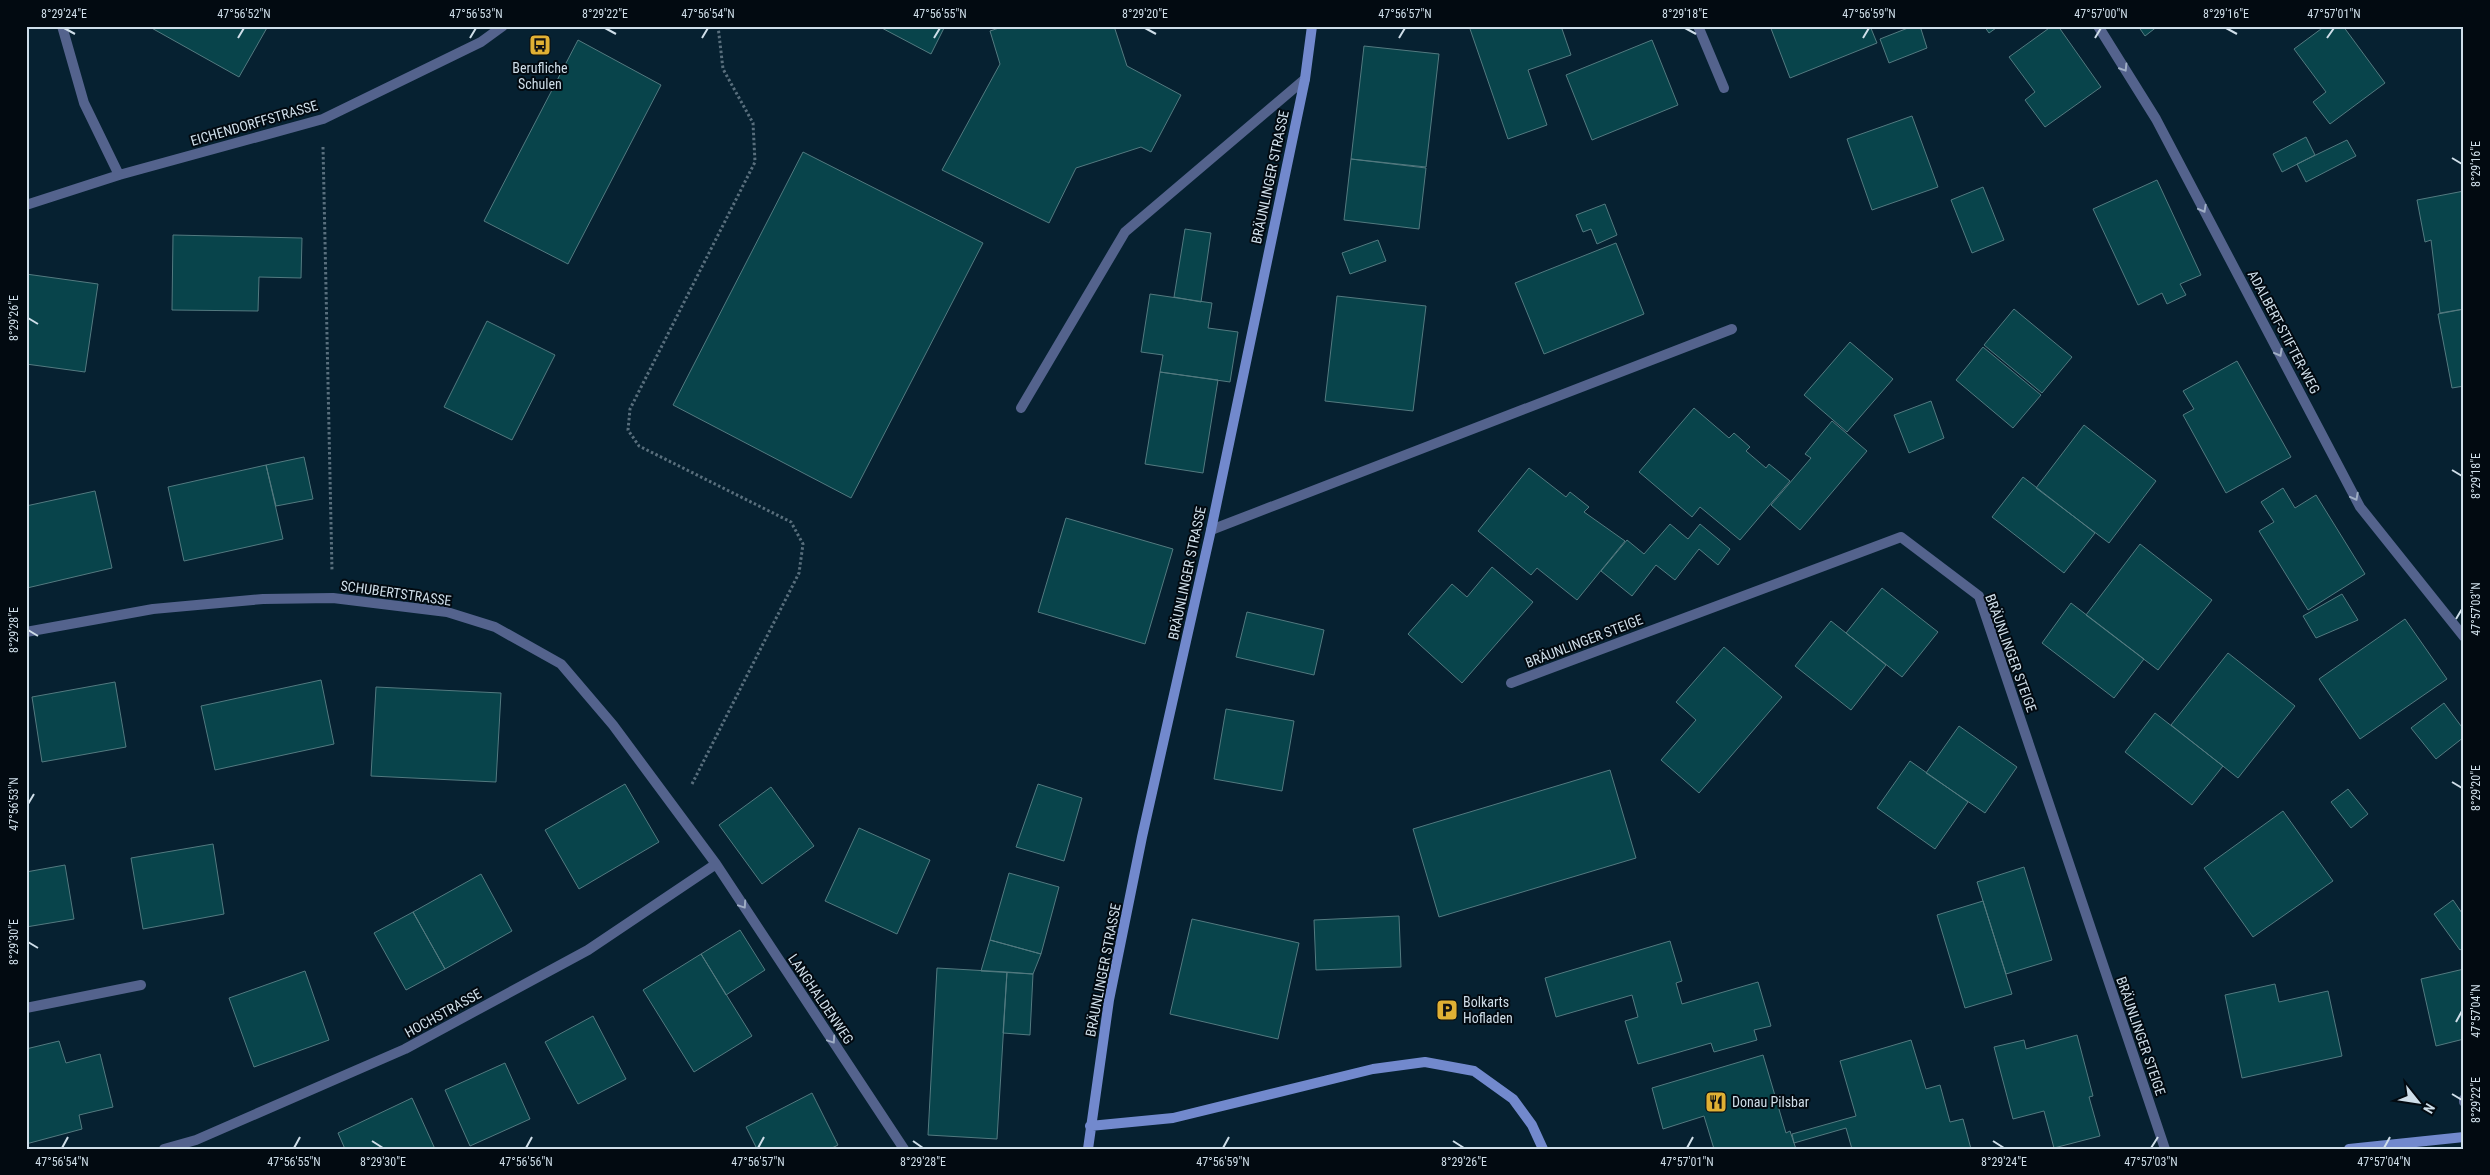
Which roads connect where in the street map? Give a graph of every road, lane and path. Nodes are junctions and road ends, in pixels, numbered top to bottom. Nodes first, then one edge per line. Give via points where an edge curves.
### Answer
1 (62, 26) edge
2 (503, 26) edge
3 (718, 26) edge
4 (1312, 26) edge
5 (1698, 26) edge
6 (2098, 26) edge
7 (1304, 79) junction
8 (1724, 88) dead end
9 (322, 119) junction
10 (119, 175) junction
11 (26, 204) edge
12 (1732, 329) dead end
13 (1021, 408) dead end
14 (1211, 530) junction
15 (333, 598) junction
16 (26, 632) edge
17 (2464, 638) edge
18 (1511, 683) dead end
19 (678, 813) junction
20 (716, 864) junction
21 (141, 985) dead end
22 (26, 1008) edge
23 (1090, 1126) junction
24 (2464, 1136) edge
25 (164, 1149) edge
26 (904, 1149) edge
27 (1088, 1149) edge
28 (1543, 1149) edge
29 (2165, 1149) edge
30 (2349, 1149) edge

1 - 10 street via 84,103
2 - 9 street, EICHENDORFFSTRASSE via 480,42
3 - 19 path via 723,69 753,123 755,162 630,409 628,430 639,446 791,522 803,544 799,573
4 - 7 main road, BRÄUNLINGER STRASSE
5 - 8 street
6 -> 17 street, ADALBERT-STIFTER-WEG via 2156,119 2360,507
7 - 13 street via 1125,232
7 - 14 main road, BRÄUNLINGER STRASSE
9 - 10 street, EICHENDORFFSTRASSE
9 - 15 path
10 - 11 street, EICHENDORFFSTRASSE
12 - 14 street
14 - 23 main road, BRÄUNLINGER STRASSE via 1109,1000
15 - 16 street, SCHUBERTSTRASSE via 263,599 153,609
15 - 19 street, SCHUBERTSTRASSE via 446,612 495,627 561,664 613,724
18 - 29 street, BRÄUNLINGER STEIGE via 1901,537 1979,596
19 - 20 street, SCHUBERTSTRASSE
20 - 25 street, HOCHSTRASSE via 588,950 405,1049 196,1140
20 -> 26 street, LANGHALDENWEG
21 - 22 street
23 - 27 main road, BRÄUNLINGER STRASSE
23 - 28 main road via 1173,1118 1373,1069 1426,1062 1474,1071 1513,1099 1532,1125
24 - 30 main road

